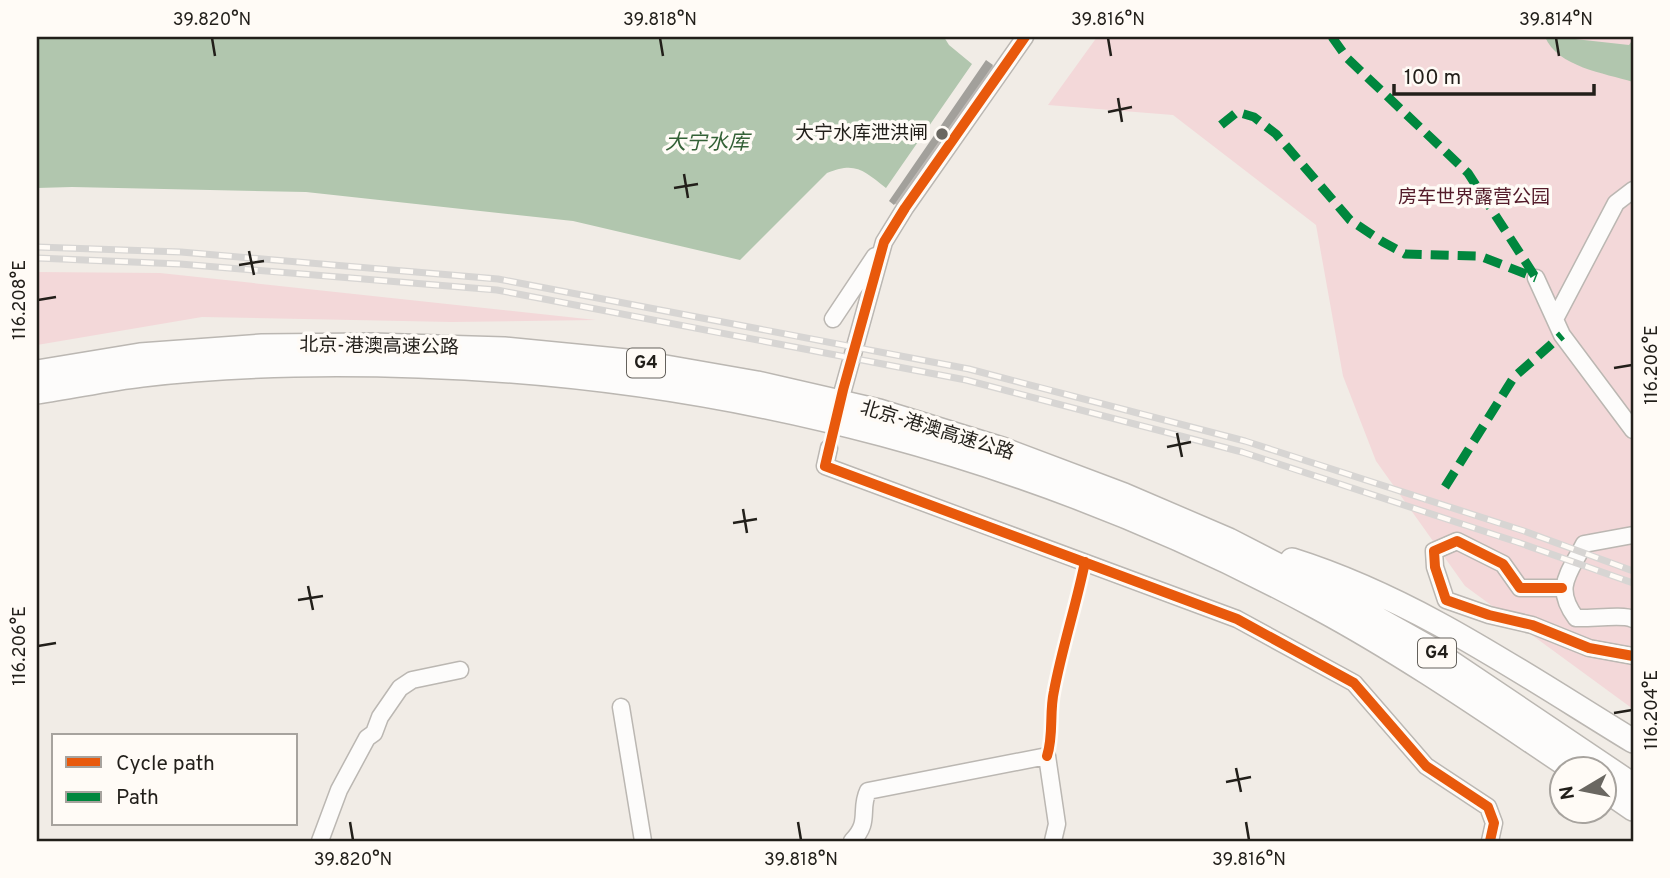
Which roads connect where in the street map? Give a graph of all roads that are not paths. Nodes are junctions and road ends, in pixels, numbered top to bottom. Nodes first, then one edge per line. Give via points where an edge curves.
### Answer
1 (1025, 37) edge
2 (1633, 190) edge
3 (884, 242) junction
4 (1536, 278) dead end
5 (833, 319) dead end
6 (1555, 319) junction
7 (37, 372) edge
8 (843, 390) dead end
9 (37, 392) edge
10 (1633, 430) edge
11 (829, 447) dead end
12 (1633, 535) edge
13 (1229, 540) junction
14 (1562, 588) junction
15 (1633, 619) edge
16 (1633, 656) edge
17 (460, 670) dead end
18 (621, 707) dead end
19 (1633, 741) edge
20 (1554, 756) edge
21 (1633, 785) edge
22 (1618, 799) edge
23 (1633, 809) edge
24 (320, 841) edge
25 (643, 841) edge
26 (852, 841) edge
27 (1053, 841) edge
28 (1490, 841) edge

1 - 3 street
2 - 6 street via 1616,204
3 - 5 street
3 - 8 street
4 - 6 street
6 - 10 street
7 - 13 highway, 北京-港澳高速公路 / G4 via 140,355 262,346 504,349 637,362 879,411 1002,449
9 - 20 highway, 北京-港澳高速公路 / G4 via 142,375 264,366 504,368 755,403 875,431 1005,471 1221,559 1416,664
11 - 28 street via 825,466 1237,619 1354,682 1426,766 1488,807 1494,823
12 - 14 street via 1584,544
13 - 19 highway via 1335,573 1390,597
13 - 21 highway, 北京-港澳高速公路 / G4 via 1428,647
14 - 15 street via 1566,605 1576,618 1626,615
14 - 16 street via 1520,588 1503,564 1457,541 1434,551 1446,600 1532,625 1589,648
17 - 24 street via 412,680 400,688 339,790
18 - 25 street
22 - 23 highway
26 - 27 street via 861,832 868,791 1047,756 1057,824

